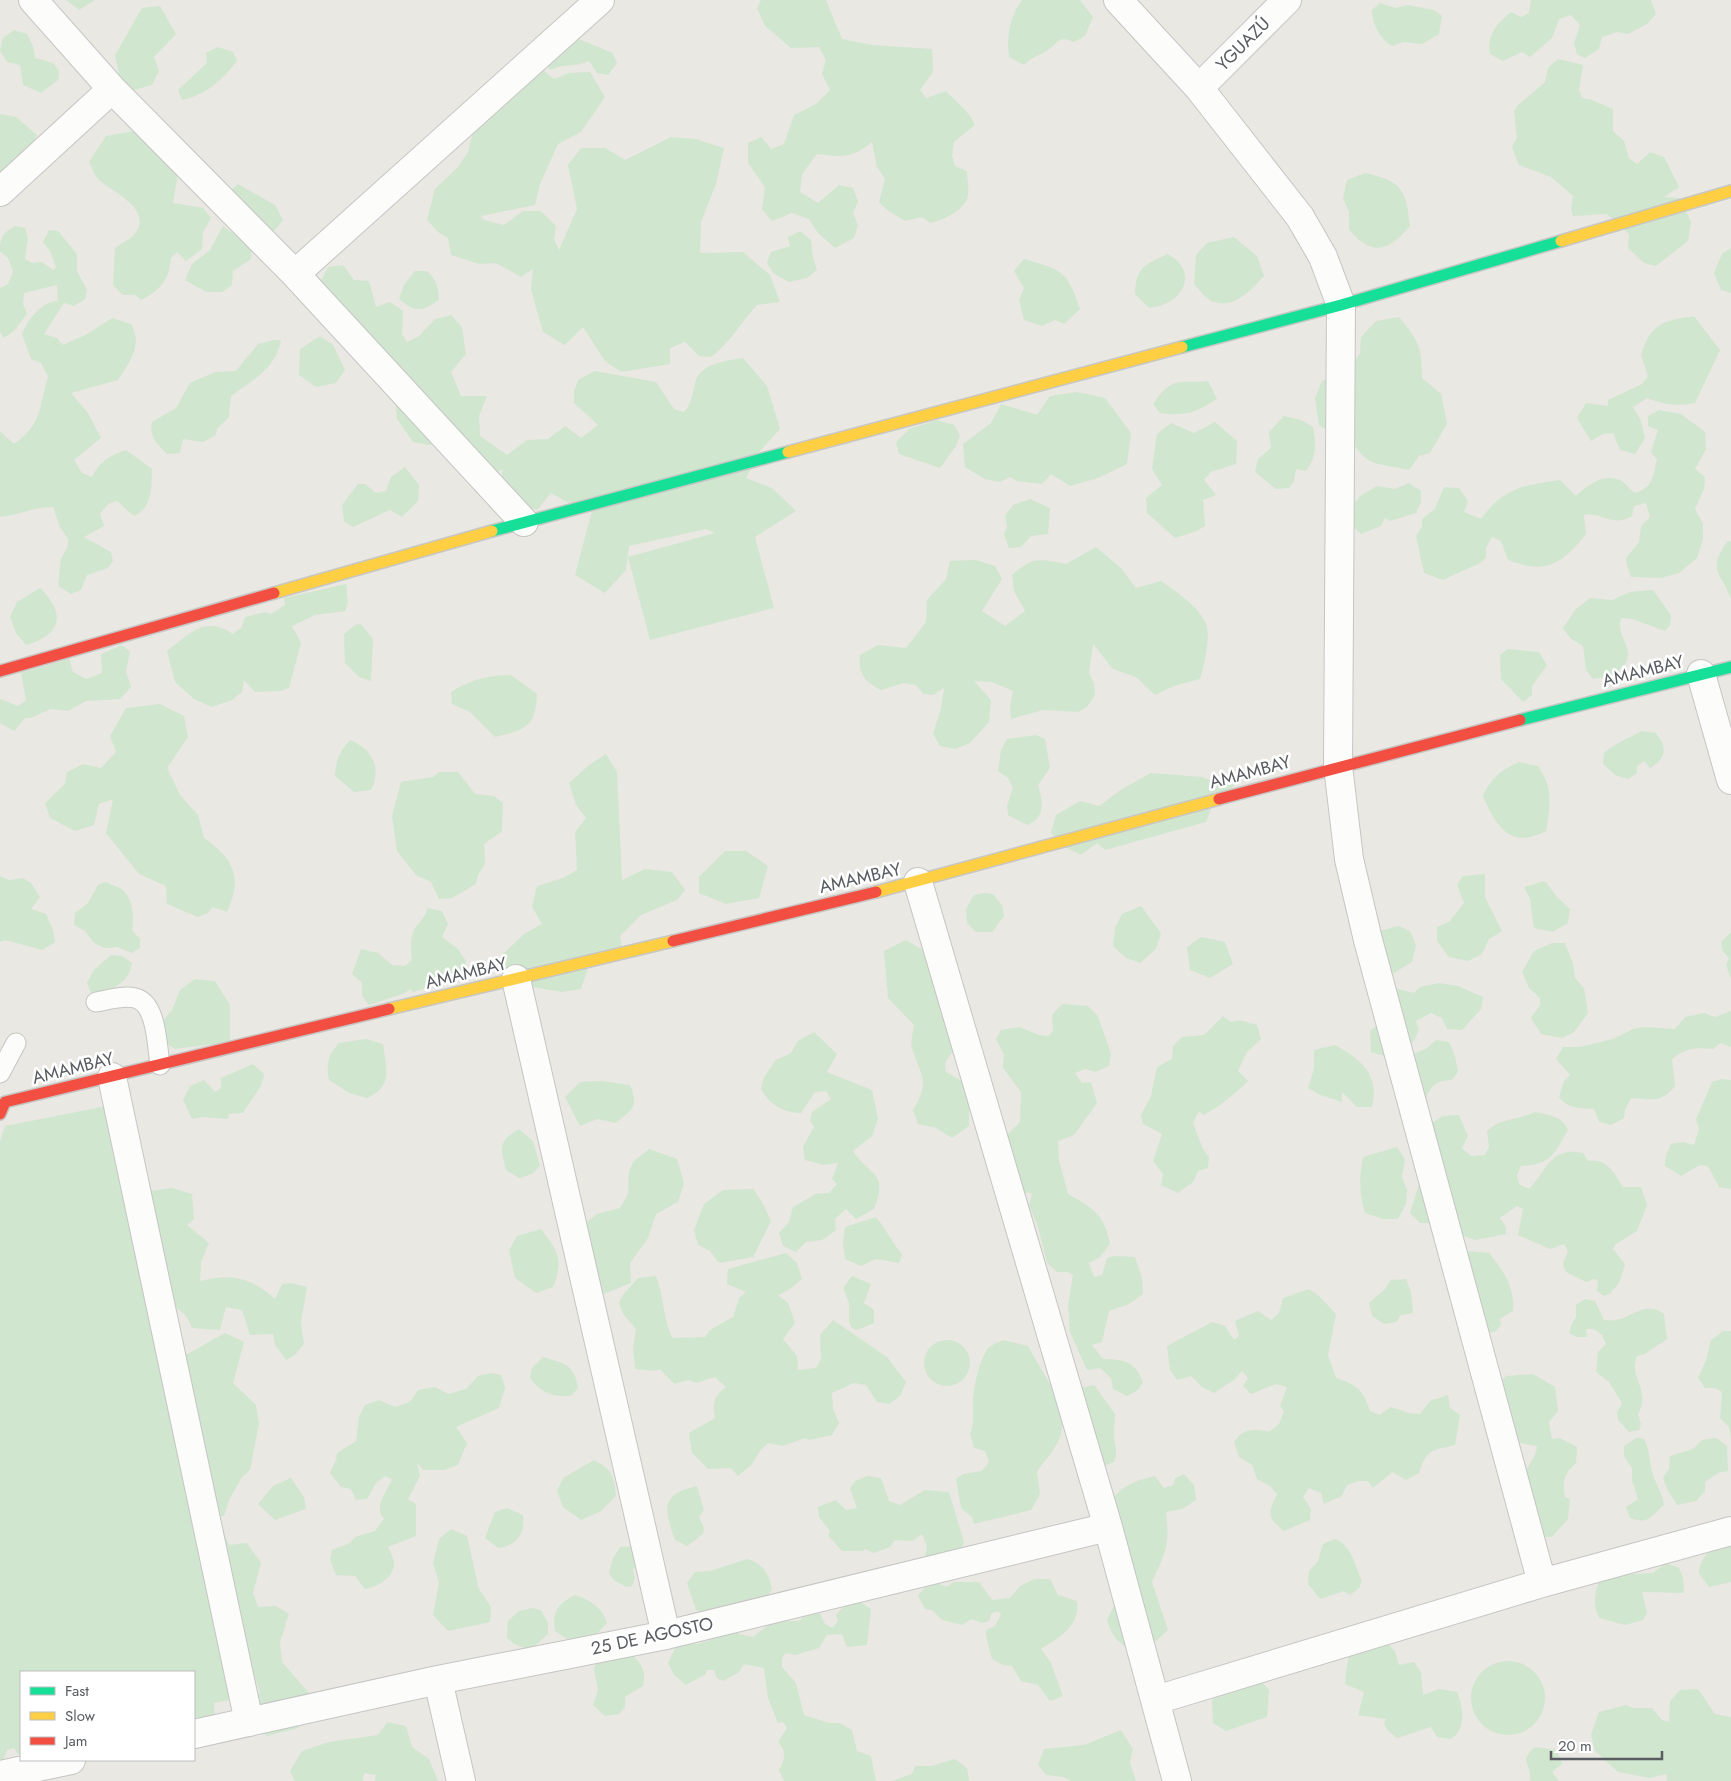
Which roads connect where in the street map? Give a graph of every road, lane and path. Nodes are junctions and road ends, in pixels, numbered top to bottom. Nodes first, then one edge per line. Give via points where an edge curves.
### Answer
1 (33, 0) edge
2 (600, 0) edge
3 (1118, 0) edge
4 (1287, 0) edge
5 (1199, 88) junction
6 (112, 89) junction
7 (1731, 191) edge
8 (0, 192) edge
9 (295, 274) junction
10 (1342, 305) junction
11 (524, 522) junction
12 (1731, 667) edge
13 (0, 672) edge
14 (1701, 674) junction
15 (1338, 766) junction
16 (1731, 780) edge
17 (918, 882) junction
18 (516, 978) junction
19 (96, 1002) dead end
20 (16, 1044) dead end
21 (160, 1065) junction
22 (0, 1073) edge
23 (112, 1077) junction
24 (2, 1101) edge
25 (1108, 1527) junction
26 (1731, 1531) edge
27 (1542, 1583) junction
28 (666, 1635) junction
29 (438, 1680) junction
30 (1156, 1700) junction
31 (249, 1722) junction
32 (195, 1734) edge
33 (66, 1761) edge
34 (0, 1775) edge
35 (461, 1781) edge
36 (1177, 1781) edge

1 - 6 street
2 - 9 street
3 - 5 street
4 - 5 street, YGUAZÚ
5 - 10 street via 1300,218 1323,257
6 - 8 street
6 - 9 street
7 - 10 street
9 - 11 street
10 - 11 street
10 - 15 street
11 - 13 street
12 - 14 street, AMAMBAY
14 - 15 street, AMAMBAY
14 - 16 street
15 - 17 street, AMAMBAY
15 - 27 street via 1349,859 1368,940
17 - 18 street, AMAMBAY
17 - 25 street
18 - 21 street, AMAMBAY
18 - 28 street
19 - 21 lane via 124,997 144,1002 151,1011
20 - 22 lane
21 - 23 street, AMAMBAY
23 - 24 street, AMAMBAY
23 - 31 street
25 - 28 street, 25 DE AGOSTO
25 - 30 street
26 - 27 street
27 - 30 street
28 - 29 street, 25 DE AGOSTO
29 - 31 street, 25 DE AGOSTO
29 - 35 street
30 - 36 street
31 - 32 street, 25 DE AGOSTO
33 - 34 street

